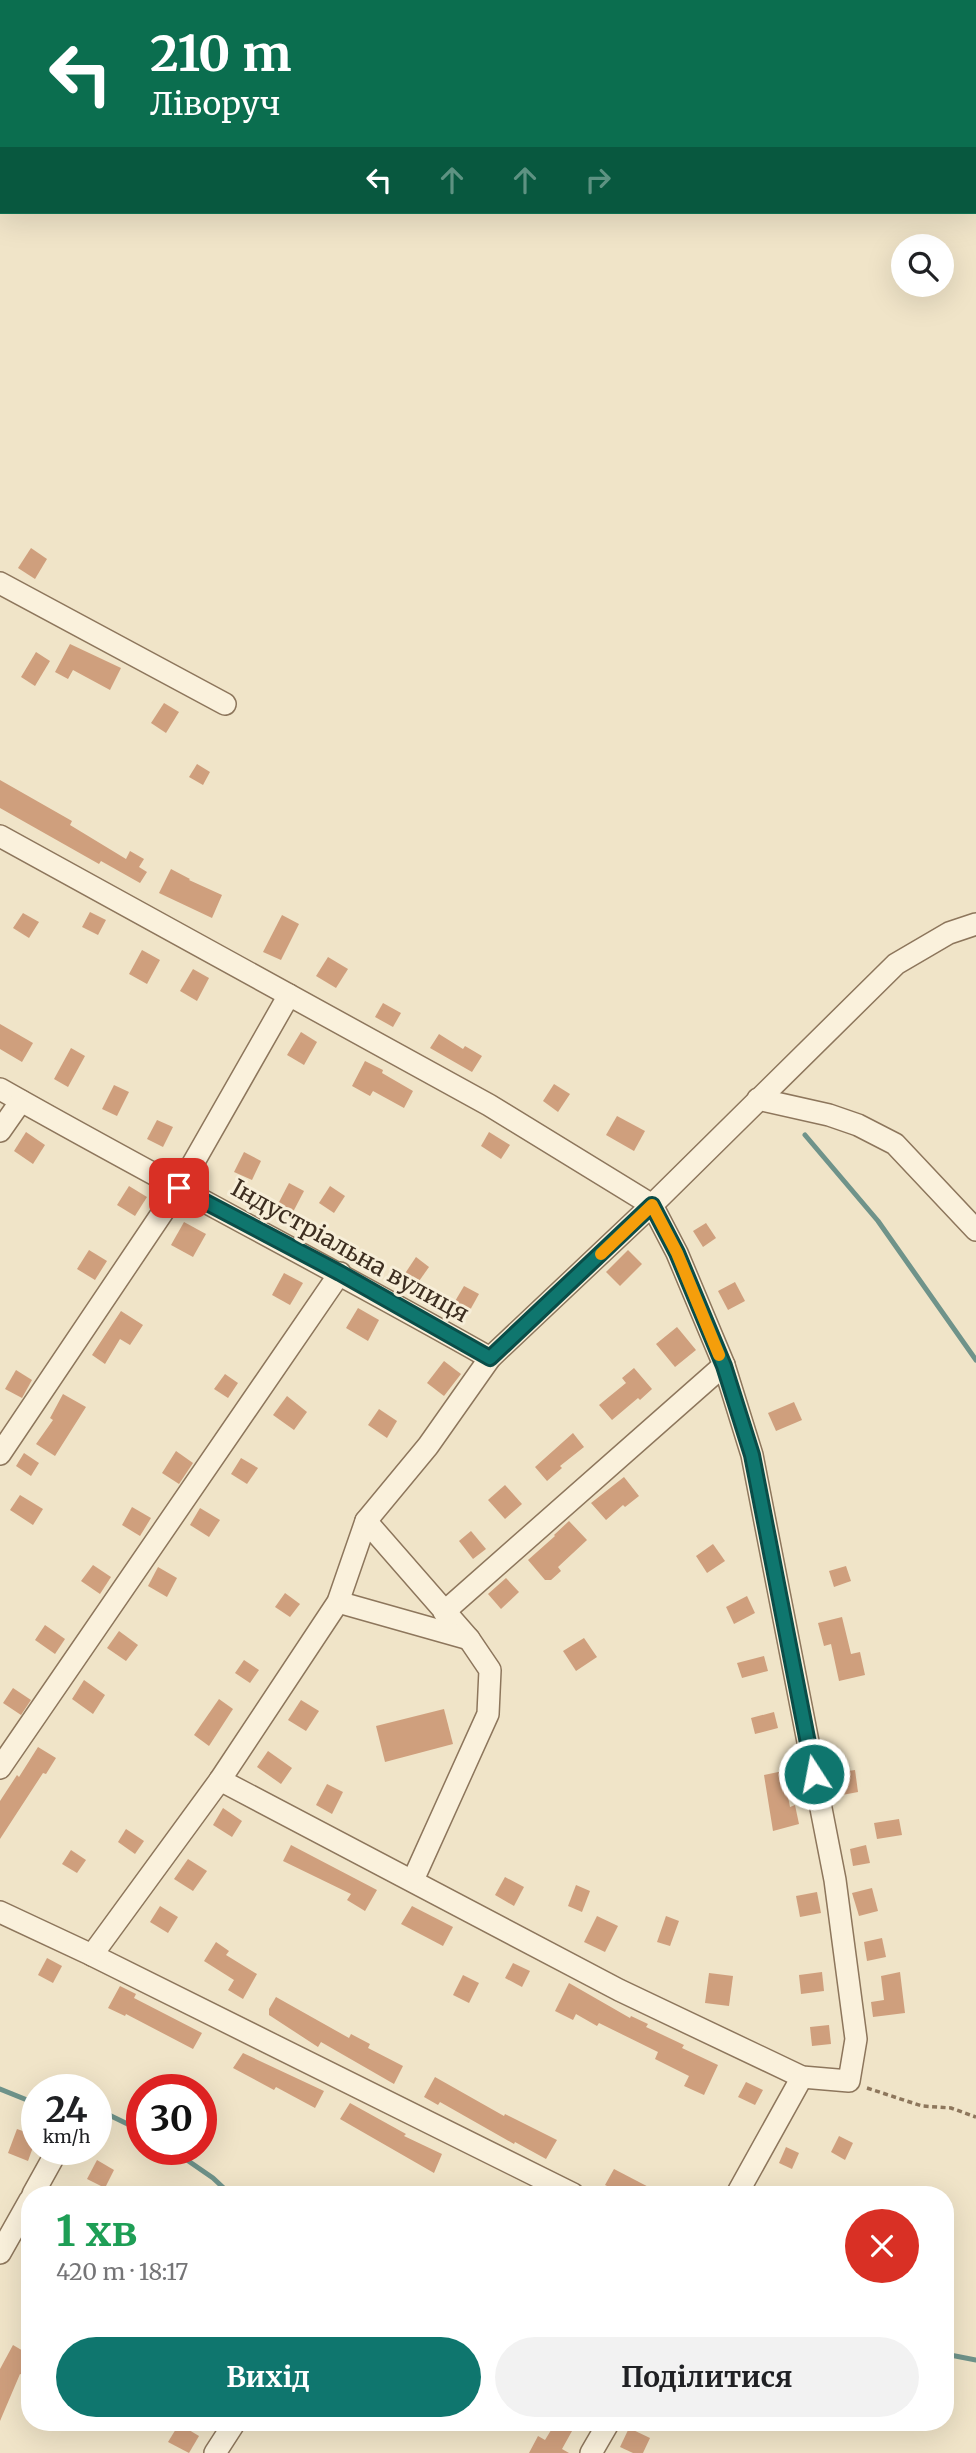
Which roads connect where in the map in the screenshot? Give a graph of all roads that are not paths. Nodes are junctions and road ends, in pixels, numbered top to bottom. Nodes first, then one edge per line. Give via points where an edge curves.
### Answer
1 (0, 583) edge
2 (225, 704) dead end
3 (0, 836) edge
4 (976, 924) edge
5 (289, 995) junction
6 (0, 1089) edge
7 (758, 1099) junction
8 (21, 1101) junction
9 (0, 1131) edge
10 (179, 1188) junction
11 (652, 1205) junction
12 (976, 1230) edge
13 (340, 1273) junction
14 (490, 1358) junction
15 (724, 1366) junction
16 (0, 1454) edge
17 (366, 1521) junction
18 (338, 1602) junction
19 (444, 1612) junction
20 (469, 1639) junction
21 (0, 1768) edge
22 (220, 1780) junction
23 (413, 1880) junction
24 (0, 1912) edge
25 (92, 1955) junction
26 (802, 2077) junction
27 (49, 2165) edge
28 (37, 2186) edge
29 (557, 2186) edge
30 (741, 2186) edge
31 (21, 2216) edge
32 (0, 2252) edge
33 (229, 2431) edge
34 (604, 2431) edge
35 (215, 2453) edge
36 (591, 2453) edge

1 - 2 street
3 - 5 street
4 - 7 street via 949,933 896,964
5 - 10 street
5 - 11 street via 489,1105
6 - 8 street, Індустріальна вулиця
7 - 11 street
7 - 12 street via 829,1115 895,1144
8 - 9 street
8 - 10 street, Індустріальна вулиця
10 - 13 street, Індустріальна вулиця
10 - 16 street
11 - 14 street
11 - 15 street
13 - 14 street, Індустріальна вулиця
13 - 21 street
14 - 17 street via 428,1446
15 - 19 street
15 - 26 street via 752,1455 835,1881 856,2039 849,2081
17 - 18 street
17 - 19 street
18 - 20 street
18 - 22 street
19 - 20 street
20 - 23 street via 490,1671 488,1714
22 - 23 street
22 - 25 street
23 - 26 street via 619,1990
24 - 25 street
25 - 29 street
26 - 30 street
27 - 28 street
31 - 32 street
33 - 35 street
34 - 36 street

